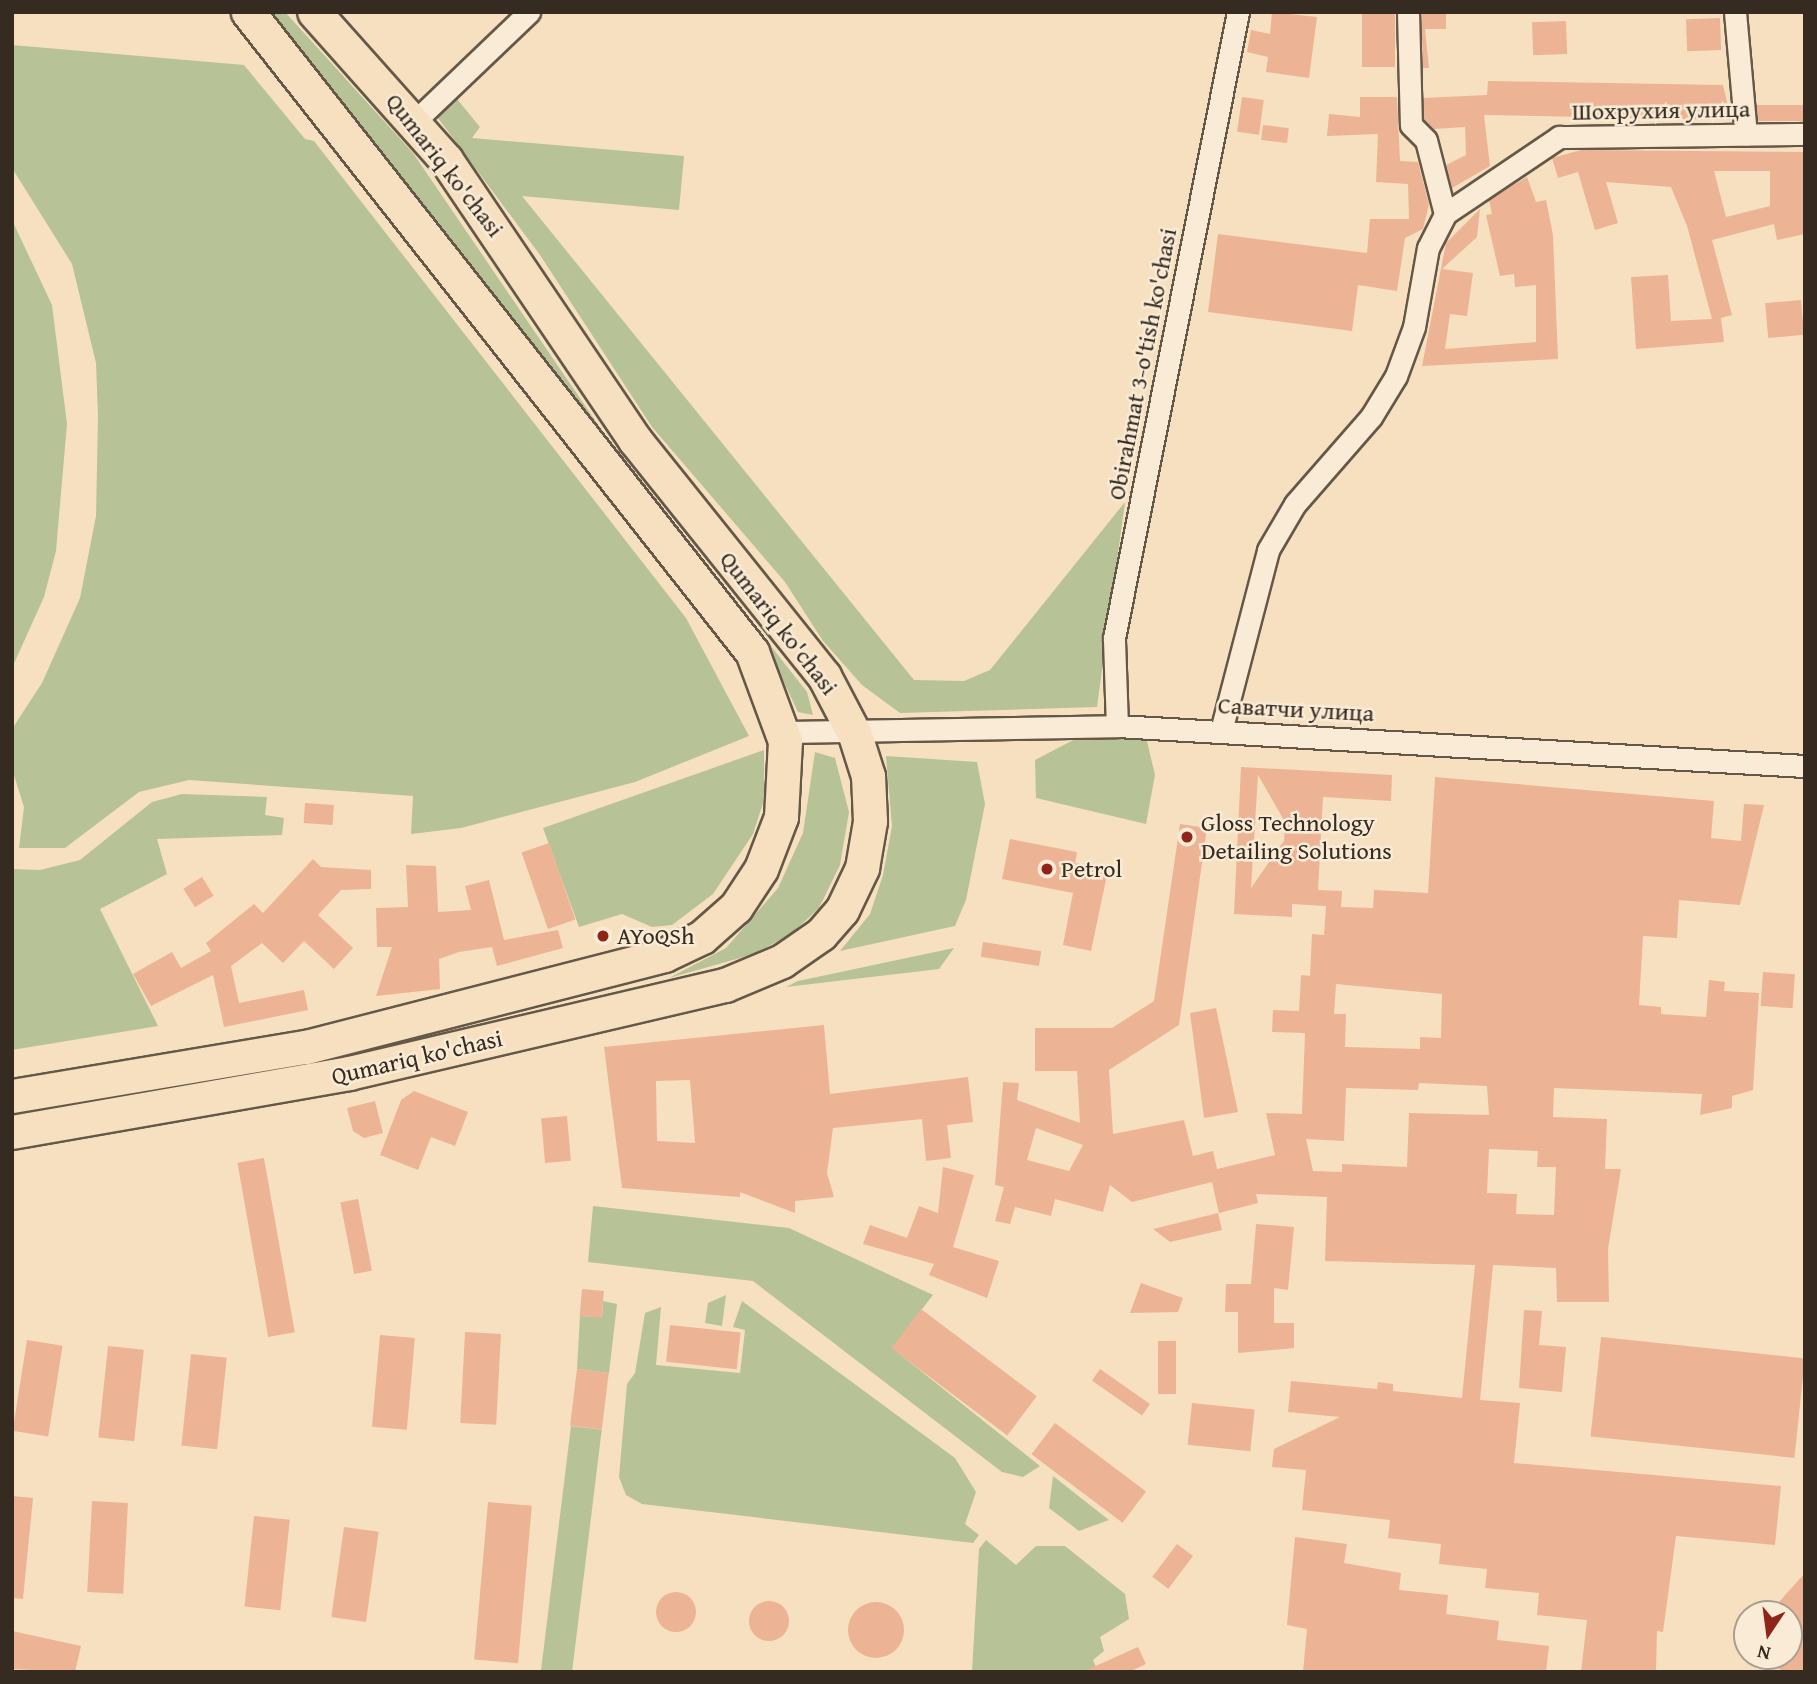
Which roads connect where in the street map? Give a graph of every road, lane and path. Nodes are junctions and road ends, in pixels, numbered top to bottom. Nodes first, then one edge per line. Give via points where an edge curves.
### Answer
1 (248, 12) edge
2 (314, 12) edge
3 (529, 12) edge
4 (1238, 12) edge
5 (1408, 12) edge
6 (1735, 12) edge
7 (415, 121) junction
8 (1805, 134) edge
9 (1746, 135) junction
10 (1445, 214) junction
11 (1117, 726) junction
12 (1221, 731) junction
13 (784, 732) junction
14 (855, 735) junction
15 (1805, 766) edge
16 (185, 1068) junction
17 (12, 1096) edge
18 (192, 1101) junction
19 (12, 1132) edge

1 - 13 main road, Qumariq ko'chasi via 752,652
2 - 7 main road, Qumariq ko'chasi
3 - 7 street
4 - 11 street, Obirahmat 3-o'tish ko'chasi via 1114,638
5 - 10 street via 1411,125 1426,140
6 - 9 street
7 - 14 main road, Qumariq ko'chasi via 635,440 814,662
8 - 9 street, Шохрухия улица
9 - 10 street, Шохрухия улица via 1559,137
10 - 12 street, Шохрухия улица via 1428,248 1414,327 1396,376 1371,417 1295,505 1268,550
11 - 12 street, Саватчи улица
11 - 14 street, Саватчи улица
12 - 15 street, Саватчи улица
13 - 14 street, Саватчи улица
13 - 16 main road, Qumariq ko'chasi via 786,784 771,849 736,907 692,942 609,970 343,1039
14 - 18 main road, Qumariq ko'chasi via 871,806 862,868 832,923 782,961 709,990 349,1073
16 - 17 main road, Qumariq ko'chasi
16 - 18 main road
18 - 19 main road, Qumariq ko'chasi

